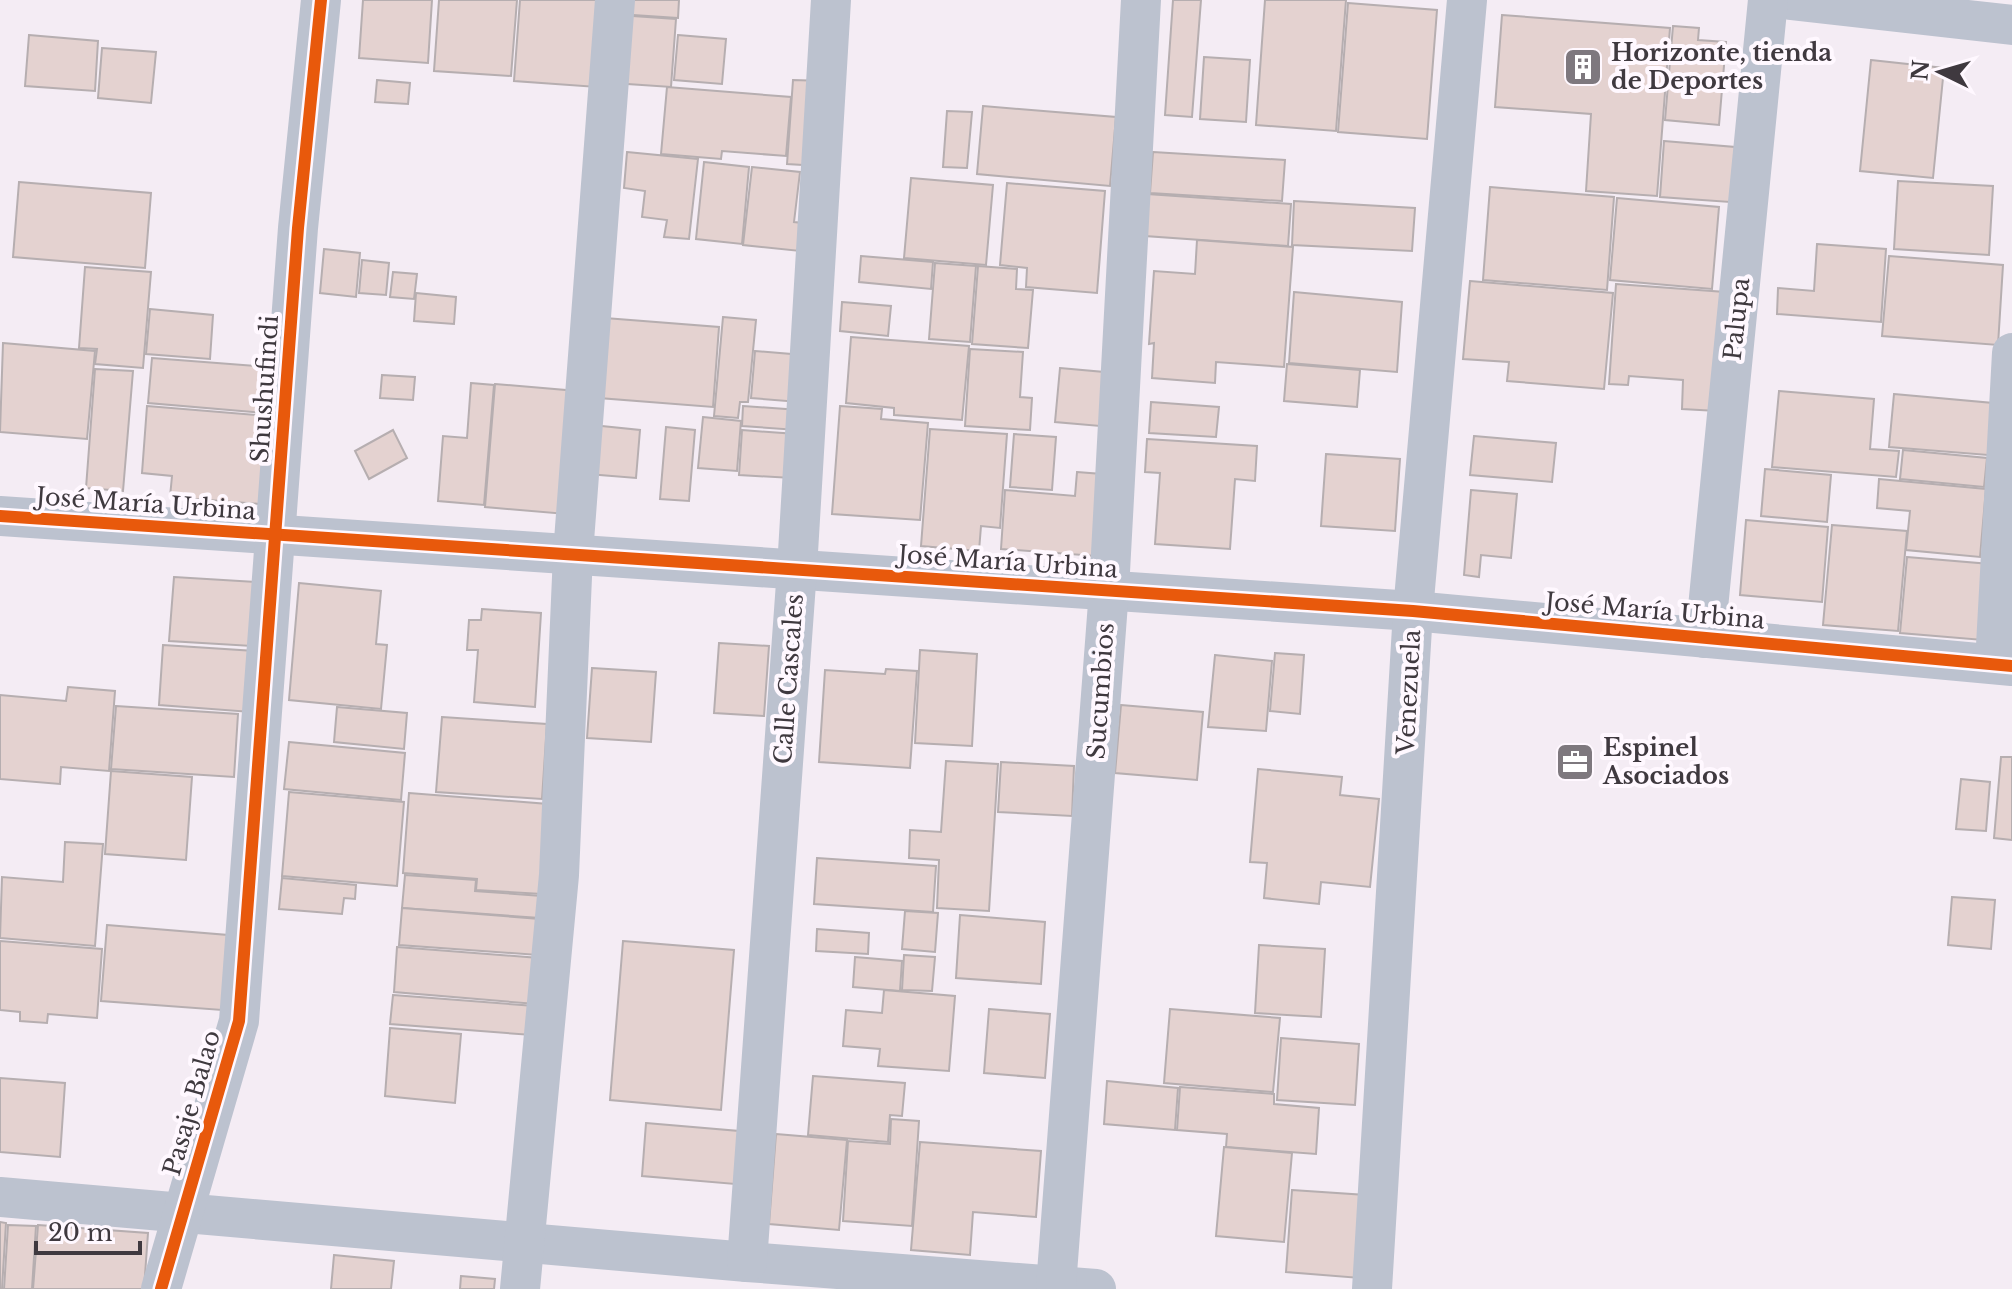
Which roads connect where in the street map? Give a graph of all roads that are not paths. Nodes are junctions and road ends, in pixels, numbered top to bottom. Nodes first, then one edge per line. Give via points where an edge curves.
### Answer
1 (321, 0) edge
2 (615, 0) edge
3 (831, 0) edge
4 (1141, 0) edge
5 (1467, 0) edge
6 (1768, 0) edge
7 (1790, 0) edge
8 (2012, 25) edge
9 (2012, 353) edge
10 (0, 516) edge
11 (276, 534) junction
12 (573, 554) junction
13 (797, 569) junction
14 (1109, 590) junction
15 (1413, 611) junction
16 (1705, 638) junction
17 (2003, 665) edge
18 (239, 1021) joint
19 (0, 1197) edge
20 (183, 1212) junction
21 (524, 1241) junction
22 (747, 1262) junction
23 (958, 1284) edge
24 (1056, 1286) junction
25 (161, 1289) edge
26 (520, 1289) edge
27 (1096, 1289) edge
28 (1372, 1289) edge

1 - 11 street, Shushufindi
2 - 12 street
3 - 13 street, Calle Cascales
4 - 14 street, Sucumbios
5 - 15 street, Venezuela
6 - 16 street, Palupa
7 - 8 street
9 - 17 street
10 - 11 street, José María Urbina
11 - 12 street, José María Urbina
11 - 18 street, Shushufindi
12 - 13 street, José María Urbina
12 - 21 street via 559,875
13 - 14 street, José María Urbina
13 - 22 street, Calle Cascales
14 - 15 street, José María Urbina
14 - 24 street, Sucumbios
15 - 16 street, José María Urbina
15 - 28 street, Venezuela
16 - 17 street, José María Urbina
18 - 20 street, Pasaje Balao
19 - 20 street
20 - 21 street
20 - 25 street, Pasaje Balao
21 - 22 street
21 - 26 street
22 - 23 street
23 - 24 street
24 - 27 street

